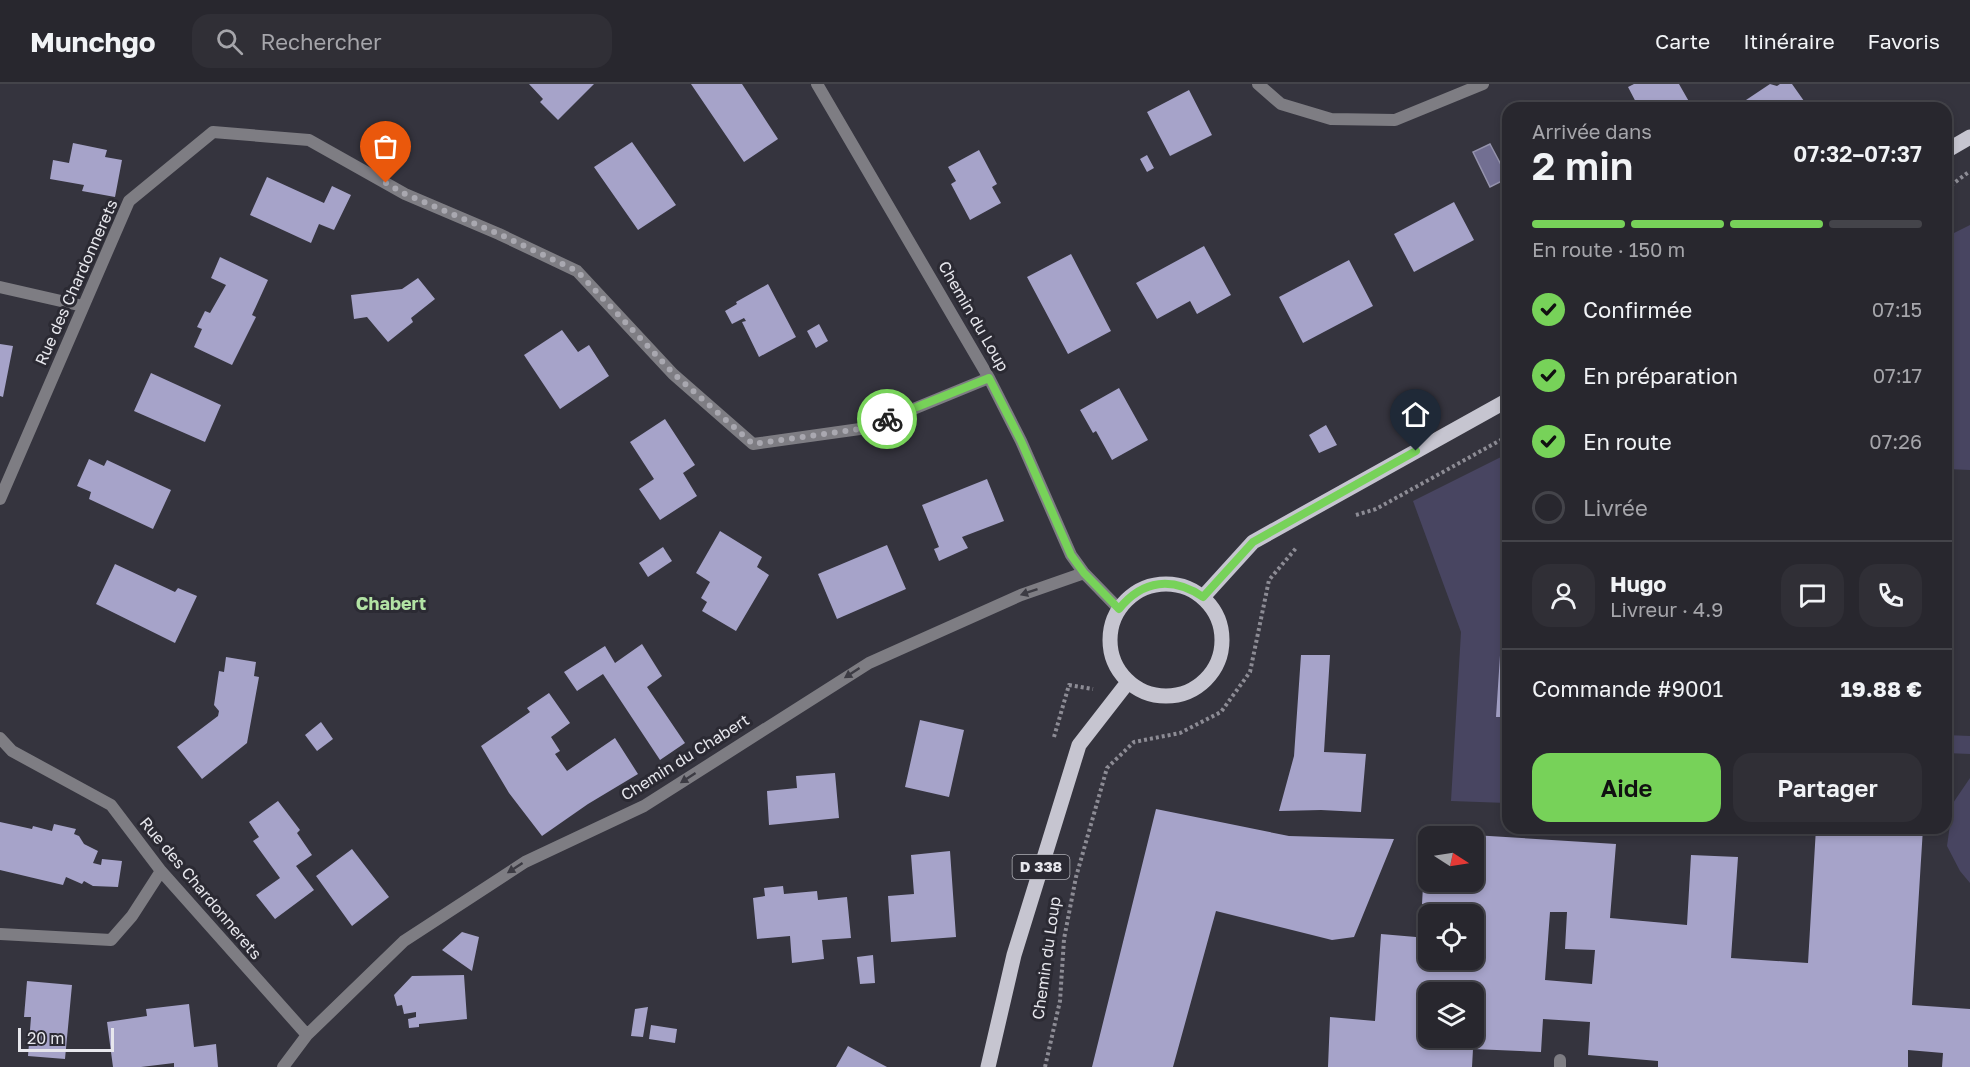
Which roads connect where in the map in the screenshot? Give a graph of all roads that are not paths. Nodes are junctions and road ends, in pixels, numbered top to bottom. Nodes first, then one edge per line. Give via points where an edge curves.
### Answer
1 (817, 84) edge
2 (1258, 84) edge
3 (1484, 84) edge
4 (1970, 137) edge
5 (1952, 148) edge
6 (0, 287) edge
7 (83, 306) junction
8 (989, 378) junction
9 (1502, 403) edge
10 (0, 499) edge
11 (1084, 573) junction
12 (1203, 597) junction
13 (1119, 609) junction
14 (1128, 682) junction
15 (0, 738) edge
16 (161, 871) junction
17 (0, 934) edge
18 (307, 1035) junction
19 (282, 1067) edge
20 (988, 1067) edge

1 - 8 street, Chemin du Loup
2 - 3 street via 1281,104 1331,119 1395,120
4 - 5 main road
6 - 7 street
7 - 8 street, Rue des Chardonnerets via 129,201 213,132 309,141 405,194 577,271 674,374 753,444 867,428
7 - 10 street, Rue des Chardonnerets
8 - 11 street, Chemin du Loup via 1071,555
9 - 12 main road via 1253,542
11 - 13 street, Chemin du Loup
11 -> 18 street, Chemin du Chabert via 1021,595 868,663 644,806 525,862 404,941
12 - 13 main road via 1182,586 1155,584 1136,592
12 - 14 main road via 1214,610 1222,638 1212,671 1198,686 1178,695 1158,696
13 - 14 main road via 1109,644 1114,662
14 - 20 main road, Chemin du Loup / D 338 via 1079,745 1014,955
15 - 16 street, Rue des Chardonnerets via 12,751 111,805
16 - 17 street via 111,940
16 - 18 street, Rue des Chardonnerets
18 - 19 street, Chemin du Chabert

